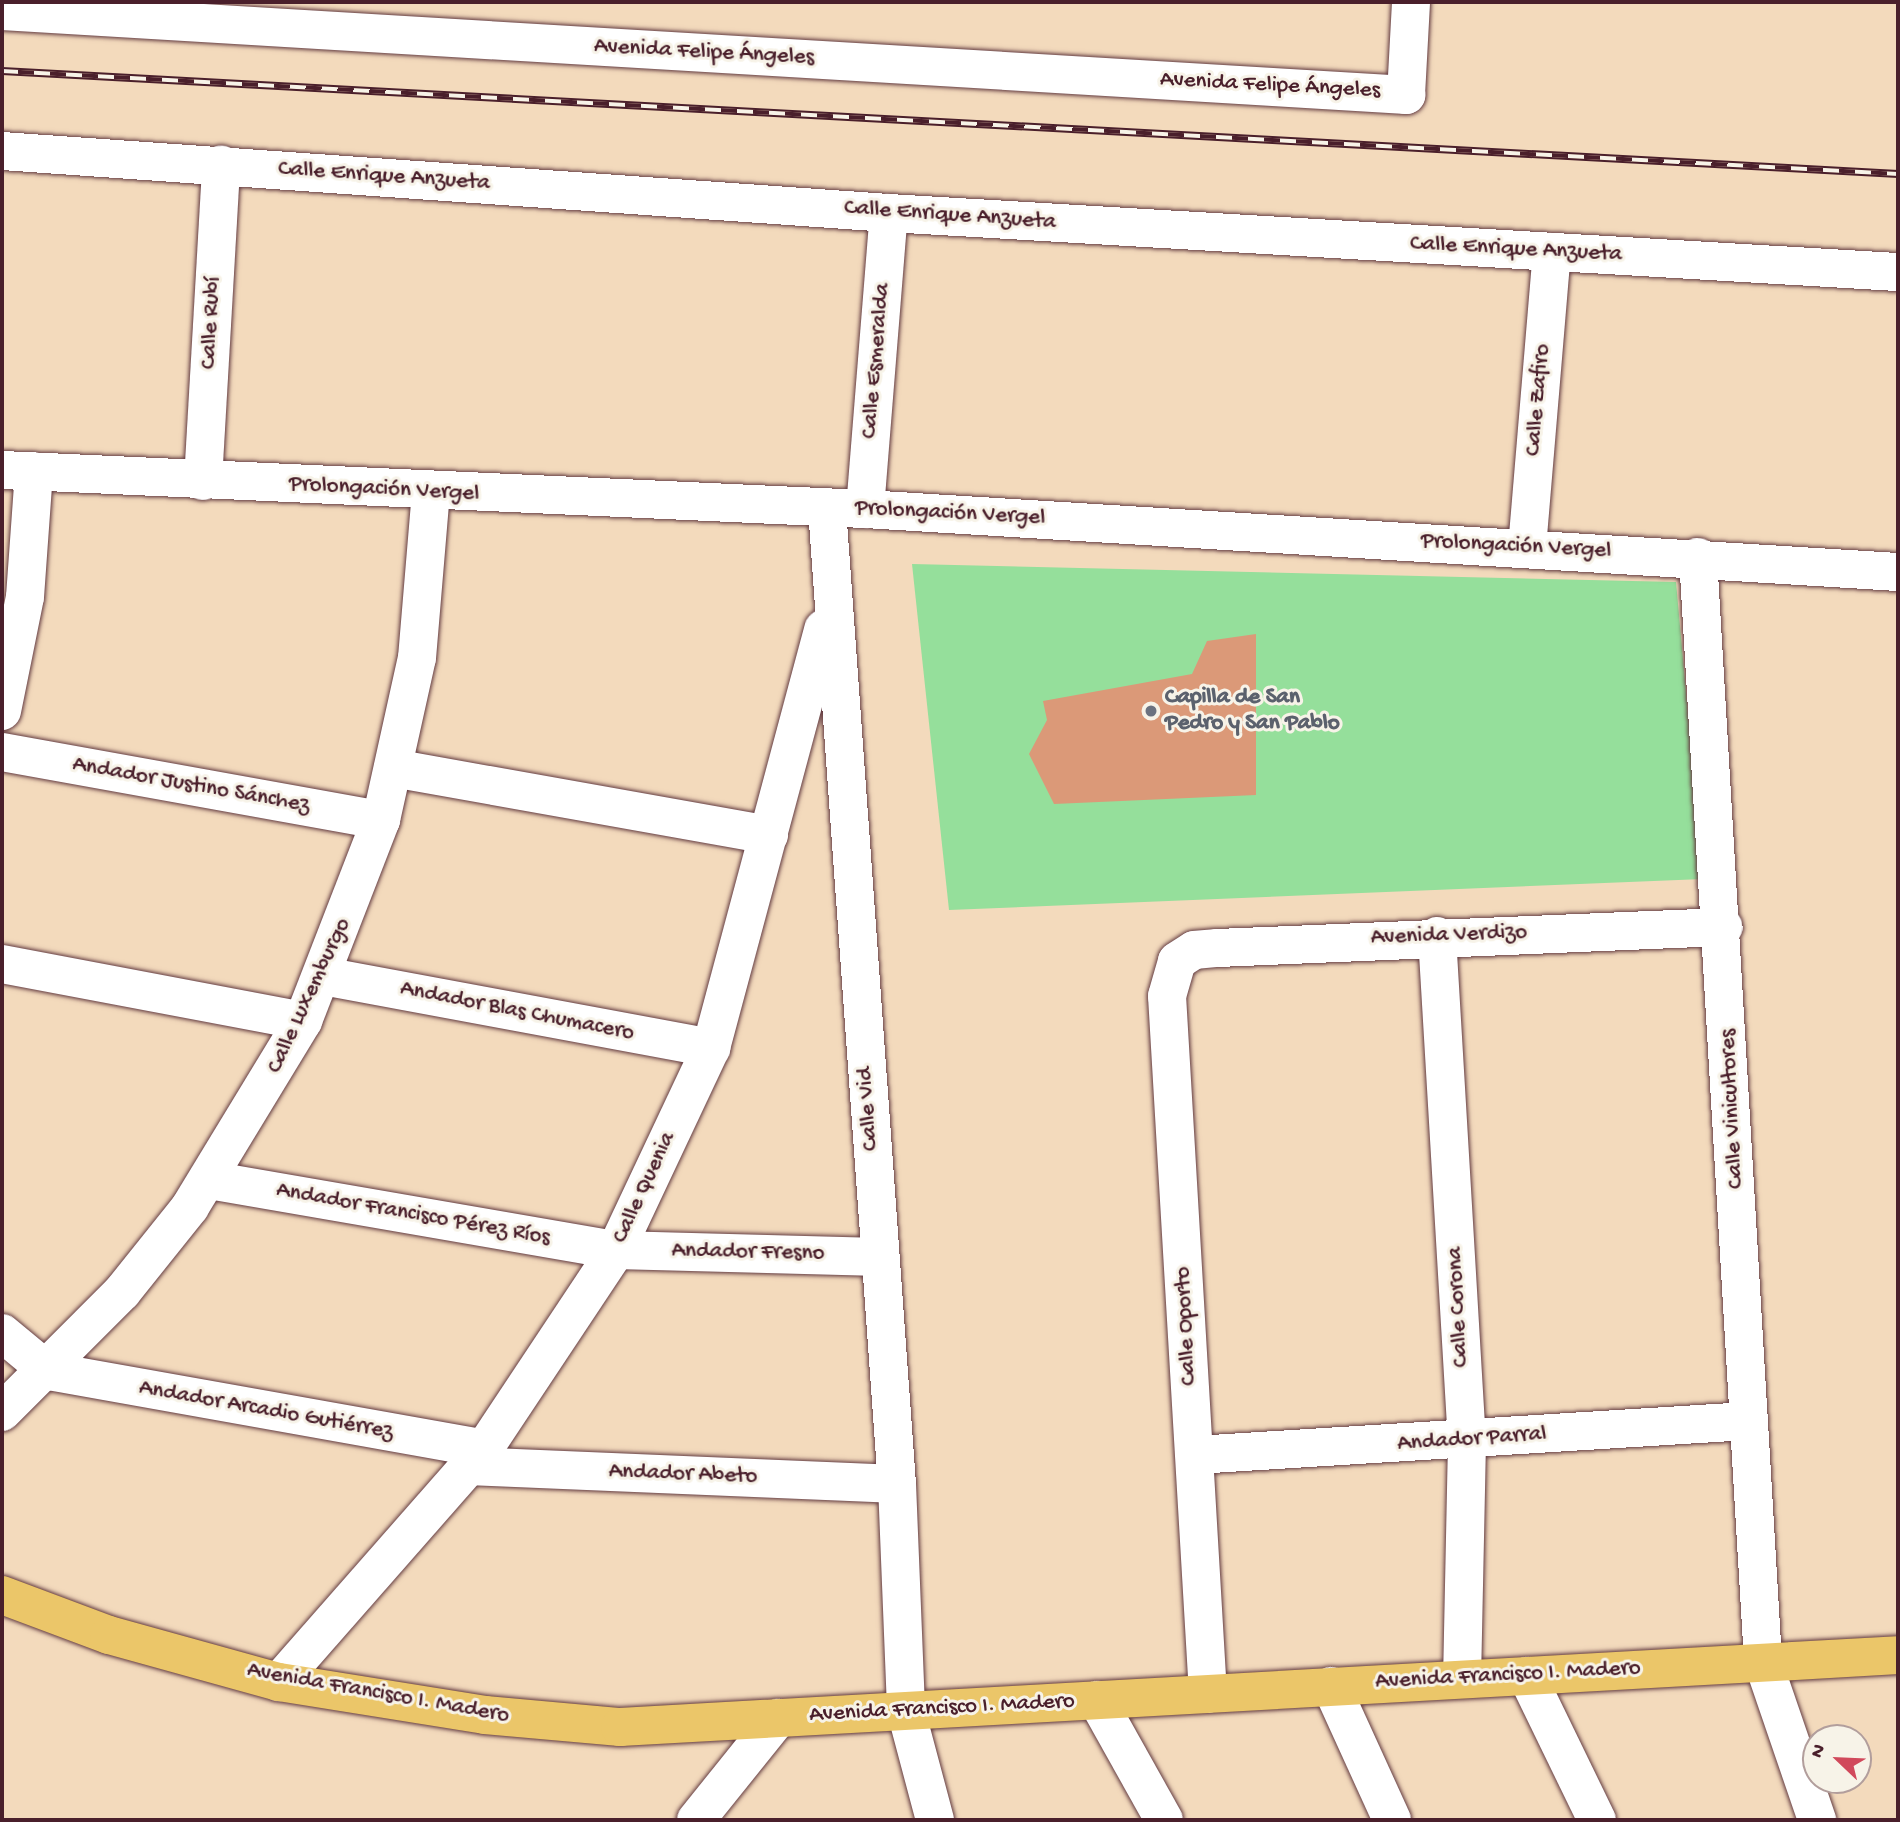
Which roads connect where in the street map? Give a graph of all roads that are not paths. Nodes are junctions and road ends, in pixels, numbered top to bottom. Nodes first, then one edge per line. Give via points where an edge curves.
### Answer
1 (1411, 2) edge
2 (2, 11) edge
3 (2, 151) edge
4 (221, 165) junction
5 (889, 213) junction
6 (1552, 252) junction
7 (1898, 272) edge
8 (18, 470) edge
9 (203, 481) junction
10 (431, 493) junction
11 (827, 508) junction
12 (865, 509) junction
13 (1527, 548) junction
14 (1698, 556) junction
15 (1898, 572) edge
16 (831, 600) junction
17 (2, 711) edge
18 (2, 752) edge
19 (393, 768) junction
20 (381, 820) junction
21 (769, 835) junction
22 (1724, 927) junction
23 (1437, 936) junction
24 (1177, 961) joint
25 (2, 964) edge
26 (323, 976) junction
27 (303, 1021) junction
28 (711, 1048) junction
29 (209, 1180) junction
30 (616, 1250) junction
31 (880, 1256) junction
32 (2, 1333) edge
33 (48, 1371) junction
34 (2, 1412) edge
35 (1748, 1421) junction
36 (1466, 1442) junction
37 (1195, 1455) junction
38 (477, 1458) junction
39 (897, 1484) junction
40 (2, 1595) edge
41 (1898, 1654) edge
42 (1763, 1662) junction
43 (1527, 1676) junction
44 (1462, 1679) junction
45 (279, 1682) junction
46 (1331, 1686) junction
47 (1208, 1694) junction
48 (1097, 1700) junction
49 (906, 1711) junction
50 (778, 1718) junction
51 (696, 1820) edge
52 (934, 1820) edge
53 (1164, 1820) edge
54 (1392, 1820) edge
55 (1597, 1820) edge
56 (1817, 1820) edge

1 - 2 street, Avenida Felipe Ángeles via 1406,94
3 - 4 street, Calle Enrique Anzueta
4 - 5 street, Calle Enrique Anzueta
4 - 9 street, Calle Rubí
5 - 6 street, Calle Enrique Anzueta
5 - 12 street, Calle Esmeralda
6 - 7 street, Calle Enrique Anzueta
6 - 13 street, Calle Zafiro
8 - 9 street, Prolongación Vergel
8 - 17 street via 25,597
9 - 10 street, Prolongación Vergel
10 - 11 street, Prolongación Vergel
10 - 19 street, Calle Luxemburgo via 417,658
11 - 12 street, Prolongación Vergel
11 - 16 street, Calle Vid
12 - 13 street, Prolongación Vergel
13 - 14 street, Prolongación Vergel
14 - 15 street, Prolongación Vergel
14 - 22 street, Calle Vinicultores
16 - 21 street, Calle Quenia
16 - 31 street, Calle Vid
18 - 20 street, Andador Justino Sánchez
19 - 20 street, Calle Luxemburgo
19 - 21 street
20 - 26 street, Calle Luxemburgo
21 - 28 street, Calle Quenia
22 - 23 street, Avenida Verdizo
22 - 35 street, Calle Vinicultores
23 - 24 street, Avenida Verdizo via 1218,948
23 - 36 street, Calle Corona
24 - 37 street, Calle Oporto via 1167,996
25 - 27 street
26 - 27 street, Calle Luxemburgo
26 - 28 street, Andador Blas Chumacero
27 - 29 street, Calle Luxemburgo
28 - 30 street, Calle Quenia
29 - 30 street, Andador Francisco Pérez Ríos
29 - 33 street, Calle Luxemburgo via 122,1292
30 - 31 street, Andador Fresno
30 - 38 street, Calle Quenia
31 - 39 street, Calle Vid
32 - 33 street
33 - 34 street, Calle Luxemburgo
33 - 38 street, Andador Arcadio Gutiérrez
35 - 36 street, Andador Parral
35 - 42 street, Calle Vinicultores
36 - 37 street, Andador Parral
36 - 44 street, Calle Corona
37 - 47 street, Calle Oporto
38 - 39 street, Andador Abeto
38 - 45 street, Calle Quenia
39 - 49 street, Calle Vid
40 - 45 main road, Avenida Francisco I. Madero via 109,1635
41 - 42 main road, Avenida Francisco I. Madero
42 - 43 main road, Avenida Francisco I. Madero
42 - 56 street, Calle Vinicultores
43 - 44 main road, Avenida Francisco I. Madero
43 - 55 street
44 - 46 main road, Avenida Francisco I. Madero
45 - 50 main road, Avenida Francisco I. Madero via 485,1715 620,1727
46 - 47 main road, Avenida Francisco I. Madero
46 - 54 street
47 - 48 main road, Avenida Francisco I. Madero
48 - 49 main road, Avenida Francisco I. Madero
48 - 53 street
49 - 50 main road, Avenida Francisco I. Madero
49 - 52 street, Calle Vid
50 - 51 street

